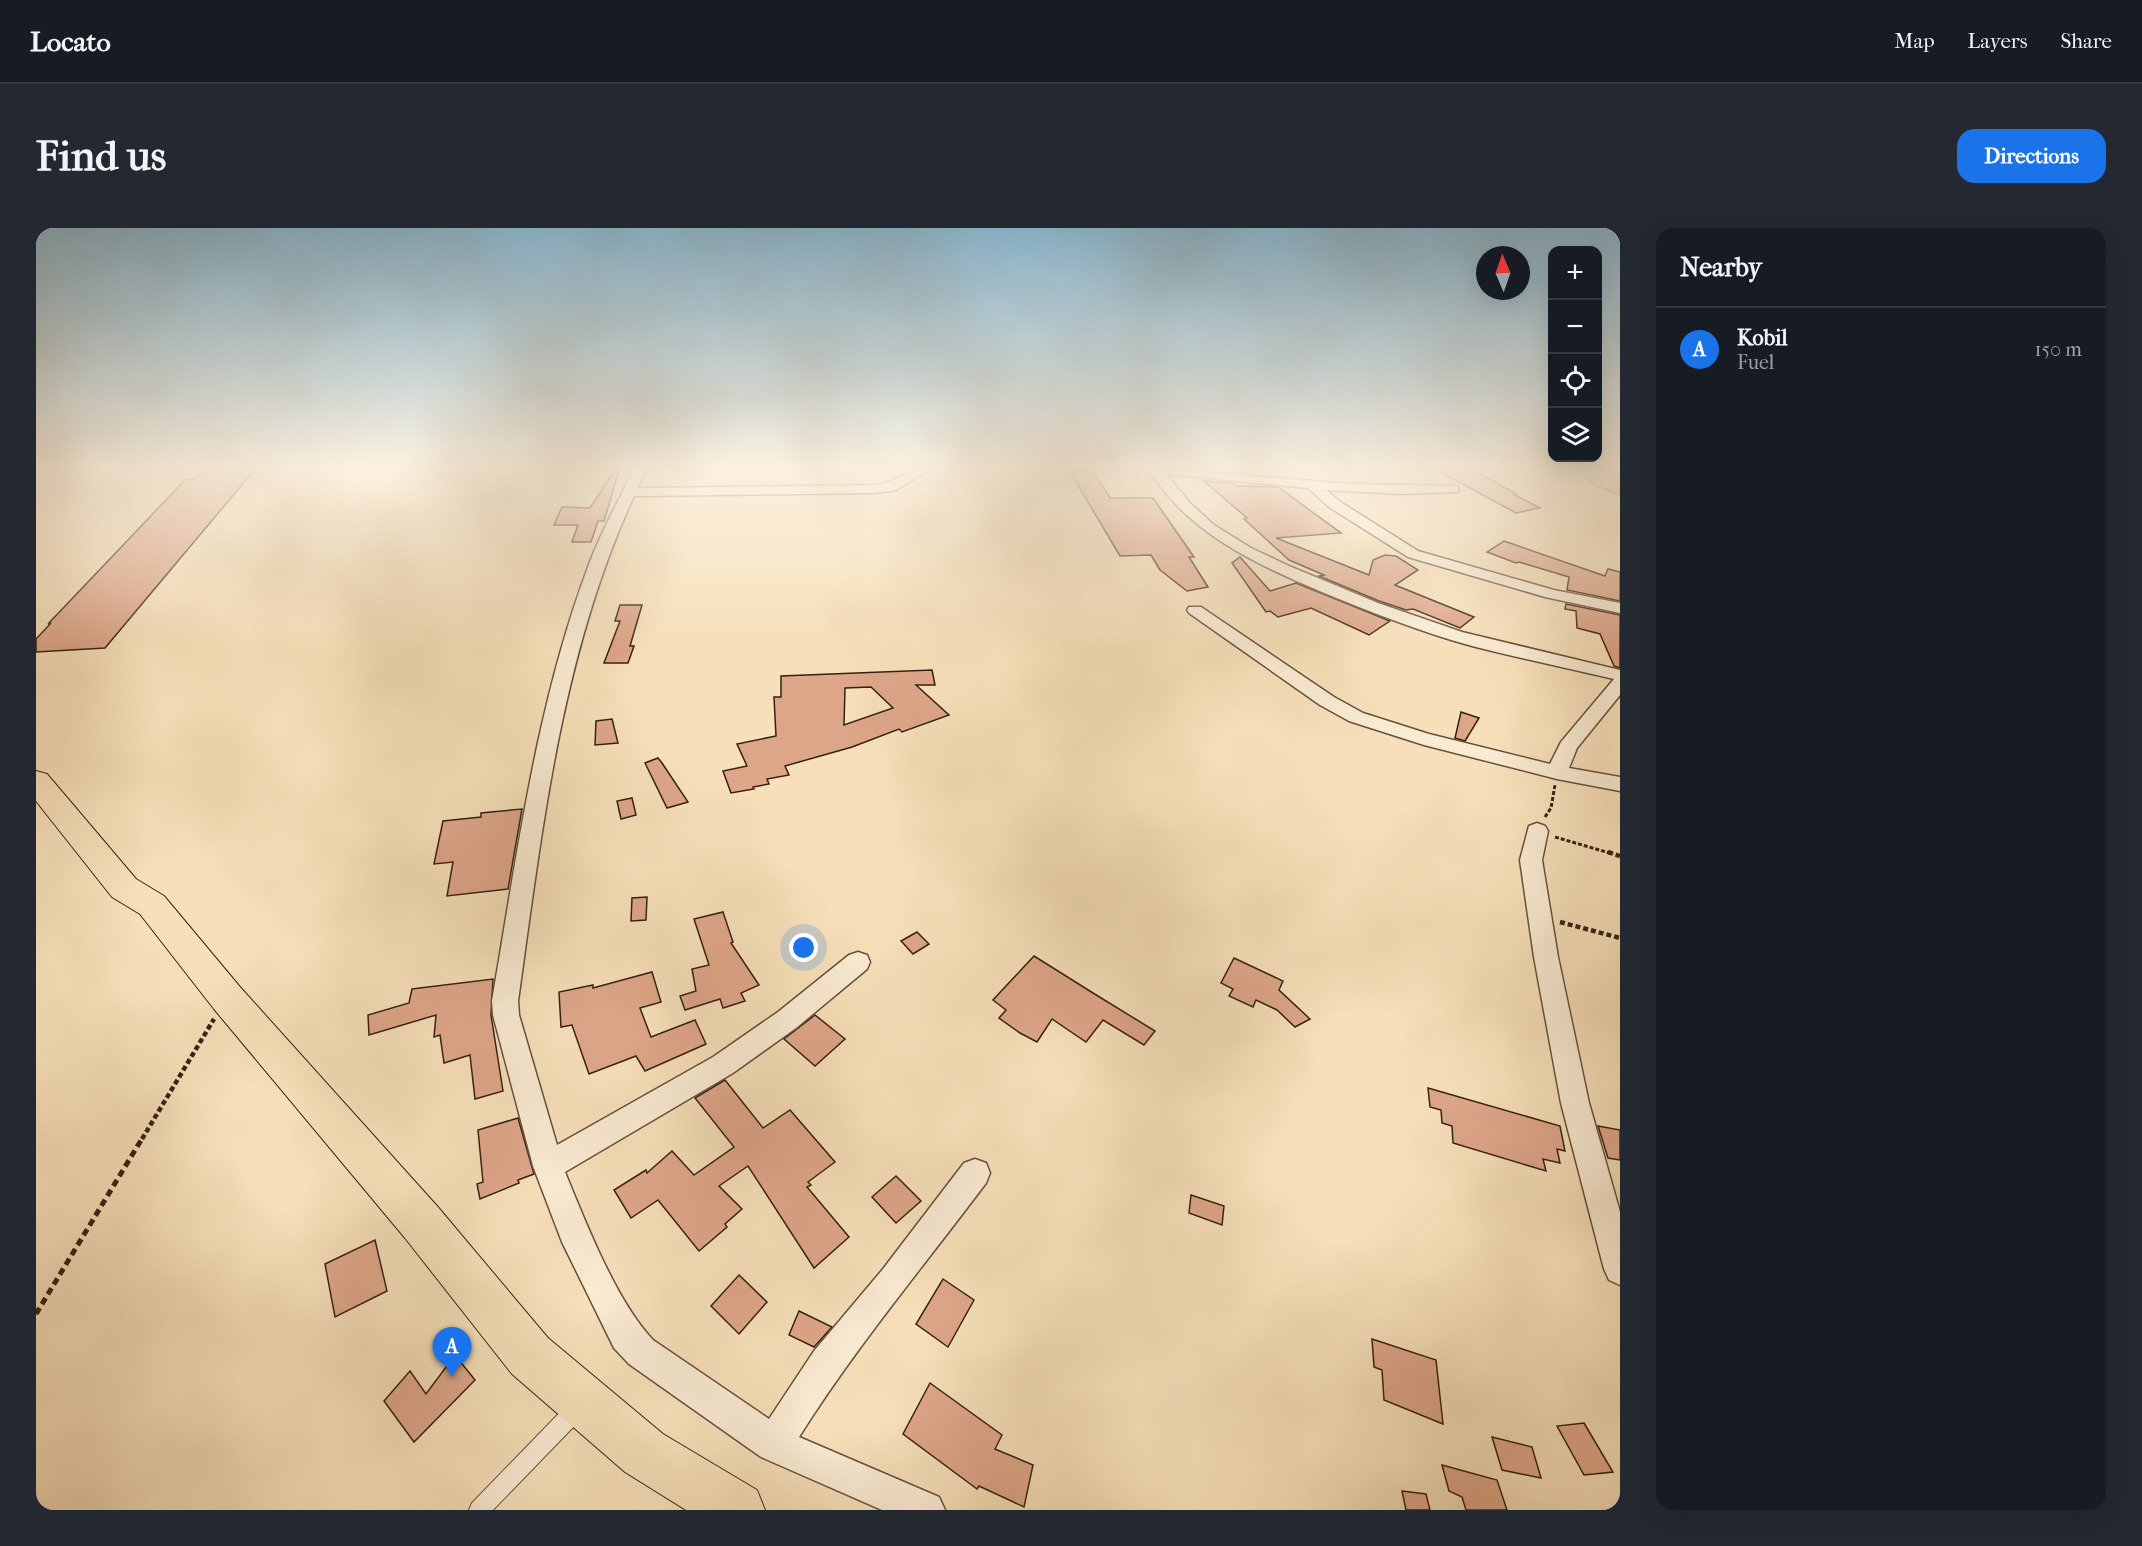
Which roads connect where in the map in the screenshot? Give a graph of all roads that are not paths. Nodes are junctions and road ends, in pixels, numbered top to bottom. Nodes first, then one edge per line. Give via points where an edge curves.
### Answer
1 (613, 528) edge
2 (1209, 528) edge
3 (1372, 528) edge
4 (1620, 608) edge
5 (1195, 610) dead end
6 (1620, 675) edge
7 (1620, 683) edge
8 (1557, 772) junction
9 (36, 780) edge
10 (1620, 784) edge
11 (1537, 831) road end
12 (858, 962) dead end
13 (548, 1166) junction
14 (975, 1173) dead end
15 (1620, 1269) edge
16 (583, 1403) junction
17 (774, 1444) junction
18 (479, 1510) edge
19 (738, 1510) edge
20 (926, 1510) edge

1 - 13 street via 596,566 570,650 536,808 506,1001 506,1015
2 - 6 street via 1236,547 1365,604 1477,642
3 - 4 street via 1413,554 1540,591
5 - 8 street via 1356,717 1425,739
7 - 8 street via 1568,746
8 - 10 street
9 - 16 highway via 421,1222 530,1356
11 - 15 street via 1531,860 1539,917 1573,1093
12 - 13 street via 787,1020 723,1065
13 - 17 street via 578,1242 626,1336 641,1352
14 - 17 street via 826,1363
16 - 18 lane
16 - 19 highway via 644,1453
17 - 20 street

